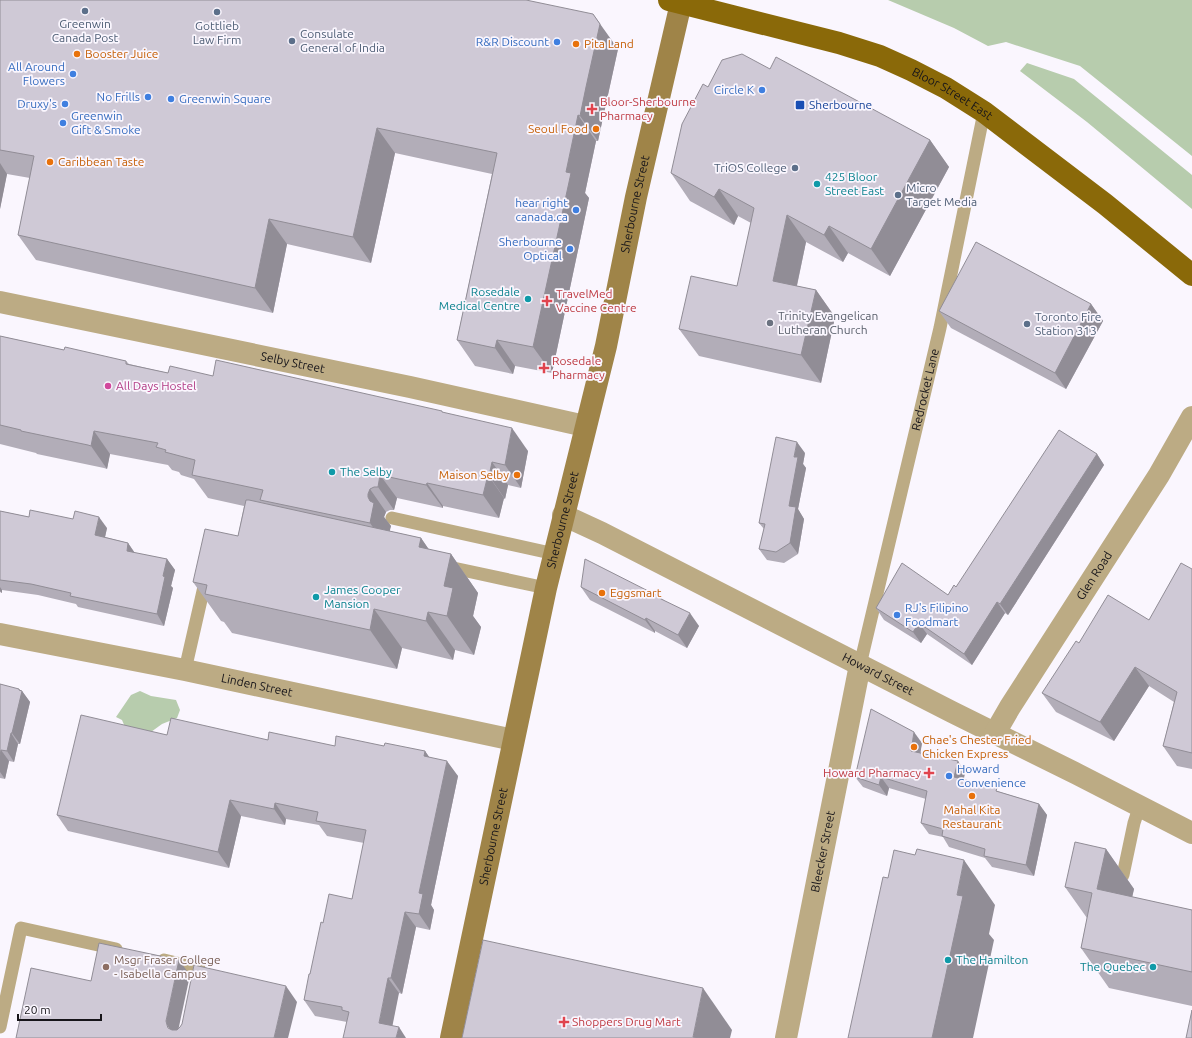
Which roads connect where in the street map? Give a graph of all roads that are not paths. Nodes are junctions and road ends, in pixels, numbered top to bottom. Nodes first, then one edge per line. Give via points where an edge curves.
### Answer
1 (677, 1) edge
2 (984, 112) junction
3 (1192, 275) edge
4 (0, 302) edge
5 (1192, 417) edge
6 (586, 426) junction
7 (564, 515) junction
8 (392, 518) dead end
9 (555, 554) junction
10 (432, 563) edge
11 (209, 569) edge
12 (546, 588) junction
13 (0, 634) edge
14 (860, 665) junction
15 (185, 670) junction
16 (995, 733) junction
17 (513, 740) junction
18 (1140, 805) junction
19 (1192, 833) edge
20 (1123, 875) dead end
21 (127, 952) edge
22 (149, 956) edge
23 (195, 992) edge
24 (0, 1027) edge
25 (451, 1038) edge
26 (786, 1038) edge

1 - 2 main road, Bloor Street East via 839,42 880,56 946,88
1 - 6 street, Sherbourne Street via 606,346
2 - 3 main road, Bloor Street East via 1105,204
2 - 14 lane, Redrocket Lane via 940,328
4 - 6 street, Selby Street
5 - 16 street, Glen Road via 1159,475
6 - 7 street, Sherbourne Street
7 - 9 street, Sherbourne Street
7 - 14 street, Howard Street
8 - 9 lane
9 - 12 street, Sherbourne Street
10 - 12 lane
11 - 15 lane
12 - 17 street, Sherbourne Street
13 - 15 street, Linden Street
14 - 16 street, Howard Street
14 - 26 street, Bleecker Street
15 - 17 street, Linden Street
16 - 18 street, Howard Street
17 - 25 street, Sherbourne Street
18 - 19 street, Howard Street
18 - 20 lane
21 - 24 lane via 21,928
22 - 23 lane via 199,969

